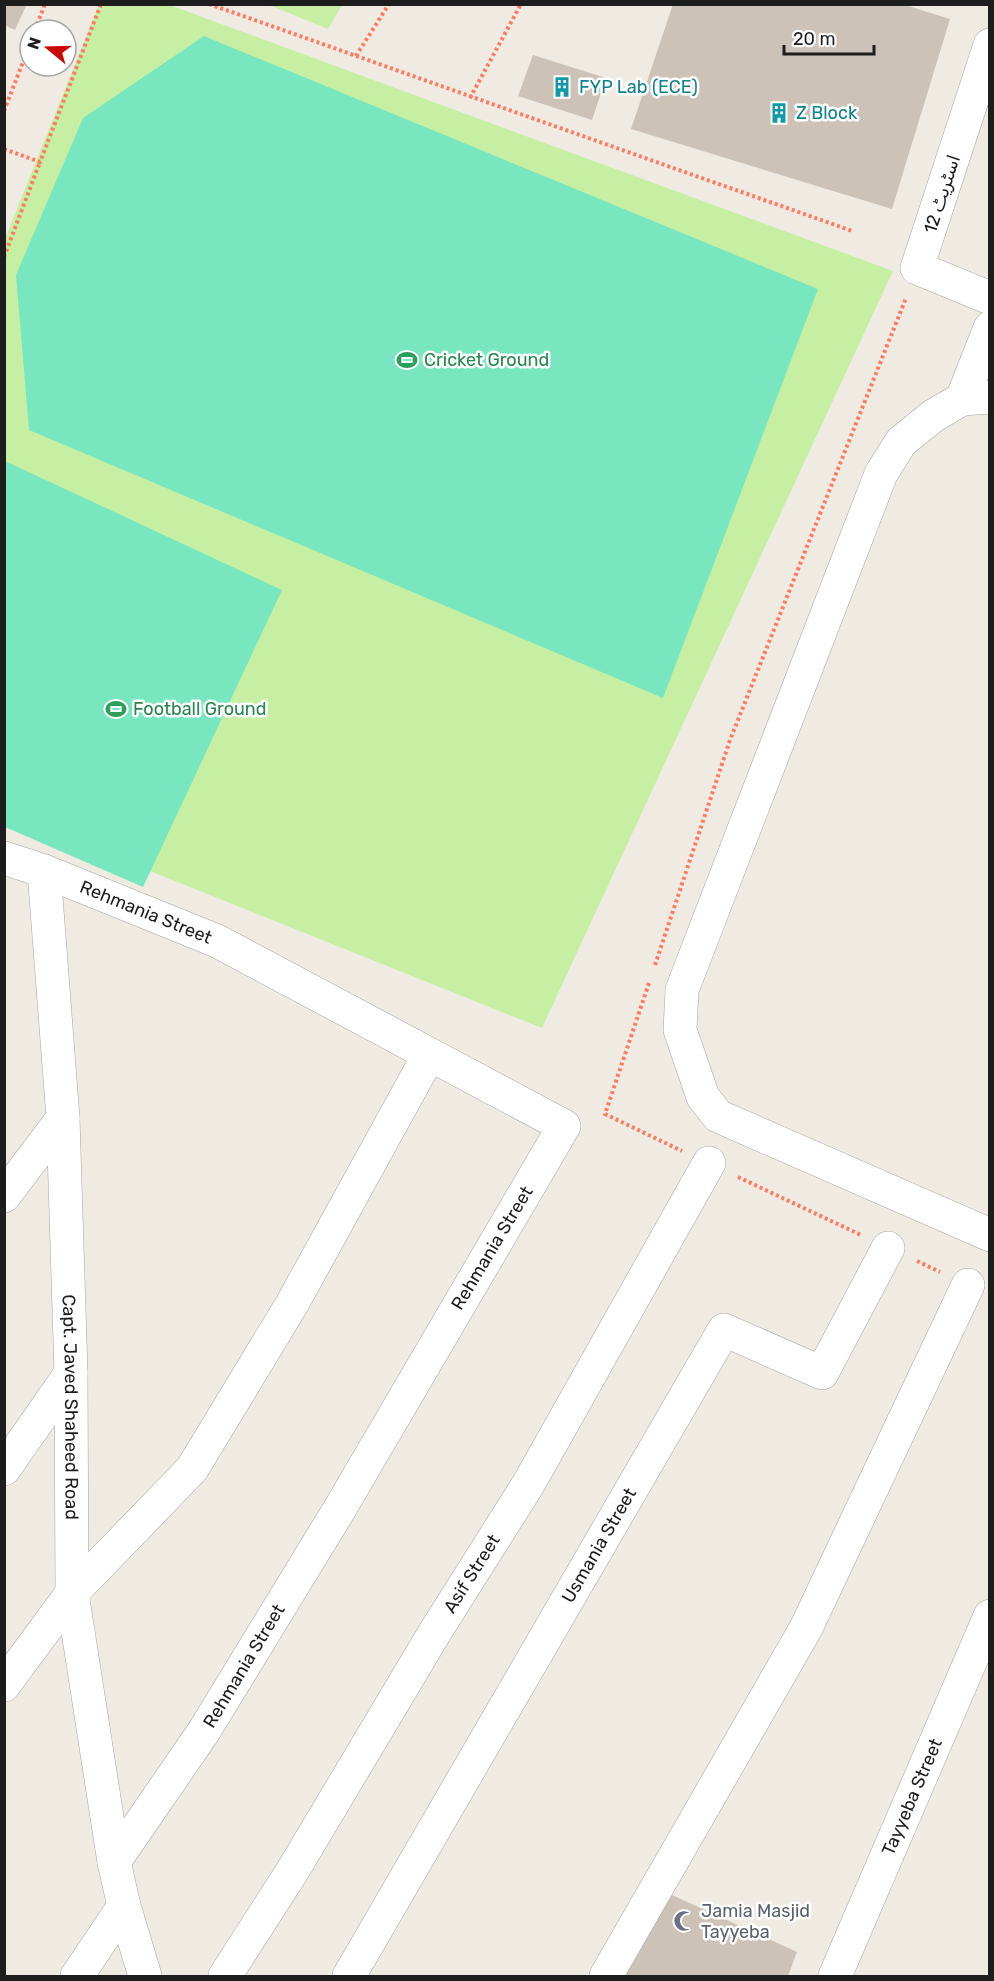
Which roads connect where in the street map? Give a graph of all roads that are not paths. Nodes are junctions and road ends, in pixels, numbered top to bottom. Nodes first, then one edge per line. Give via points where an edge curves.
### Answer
1 (990, 45) edge
2 (990, 298) edge
3 (990, 328) edge
4 (976, 398) edge
5 (4, 858) edge
6 (44, 871) junction
7 (429, 1055) junction
8 (63, 1118) junction
9 (710, 1163) dead end
10 (4, 1197) edge
11 (990, 1235) edge
12 (888, 1248) dead end
13 (968, 1286) dead end
14 (71, 1373) junction
15 (4, 1469) edge
16 (72, 1593) junction
17 (990, 1616) edge
18 (4, 1684) edge
19 (114, 1862) junction
20 (124, 1906) junction
21 (77, 1977) edge
22 (145, 1977) edge
23 (225, 1977) edge
24 (349, 1977) edge
25 (606, 1977) edge
26 (835, 1977) edge

1 - 2 street, اسٹریٹ 12 via 918,268
3 - 4 street
4 - 11 street via 933,416 901,442 881,474 682,990 680,1030 703,1097 718,1116
5 - 6 street
6 - 7 street, Rehmania Street via 217,941
6 - 8 street, Capt. Javed Shaheed Road
7 - 16 street via 292,1304 192,1469
7 - 19 street, Rehmania Street via 564,1126 210,1721
8 - 10 street
8 - 14 street, Capt. Javed Shaheed Road
9 - 23 street, Asif Street via 530,1483
12 - 24 street, Usmania Street via 822,1373 724,1330
13 - 25 street via 806,1628
14 - 15 street
14 - 16 street, Capt. Javed Shaheed Road
16 - 18 street
16 - 19 street, Capt. Javed Shaheed Road
17 - 26 street, Tayyeba Street
19 - 20 street, Capt. Javed Shaheed Road
20 - 21 street
20 - 22 street, Capt. Javed Shaheed Road

